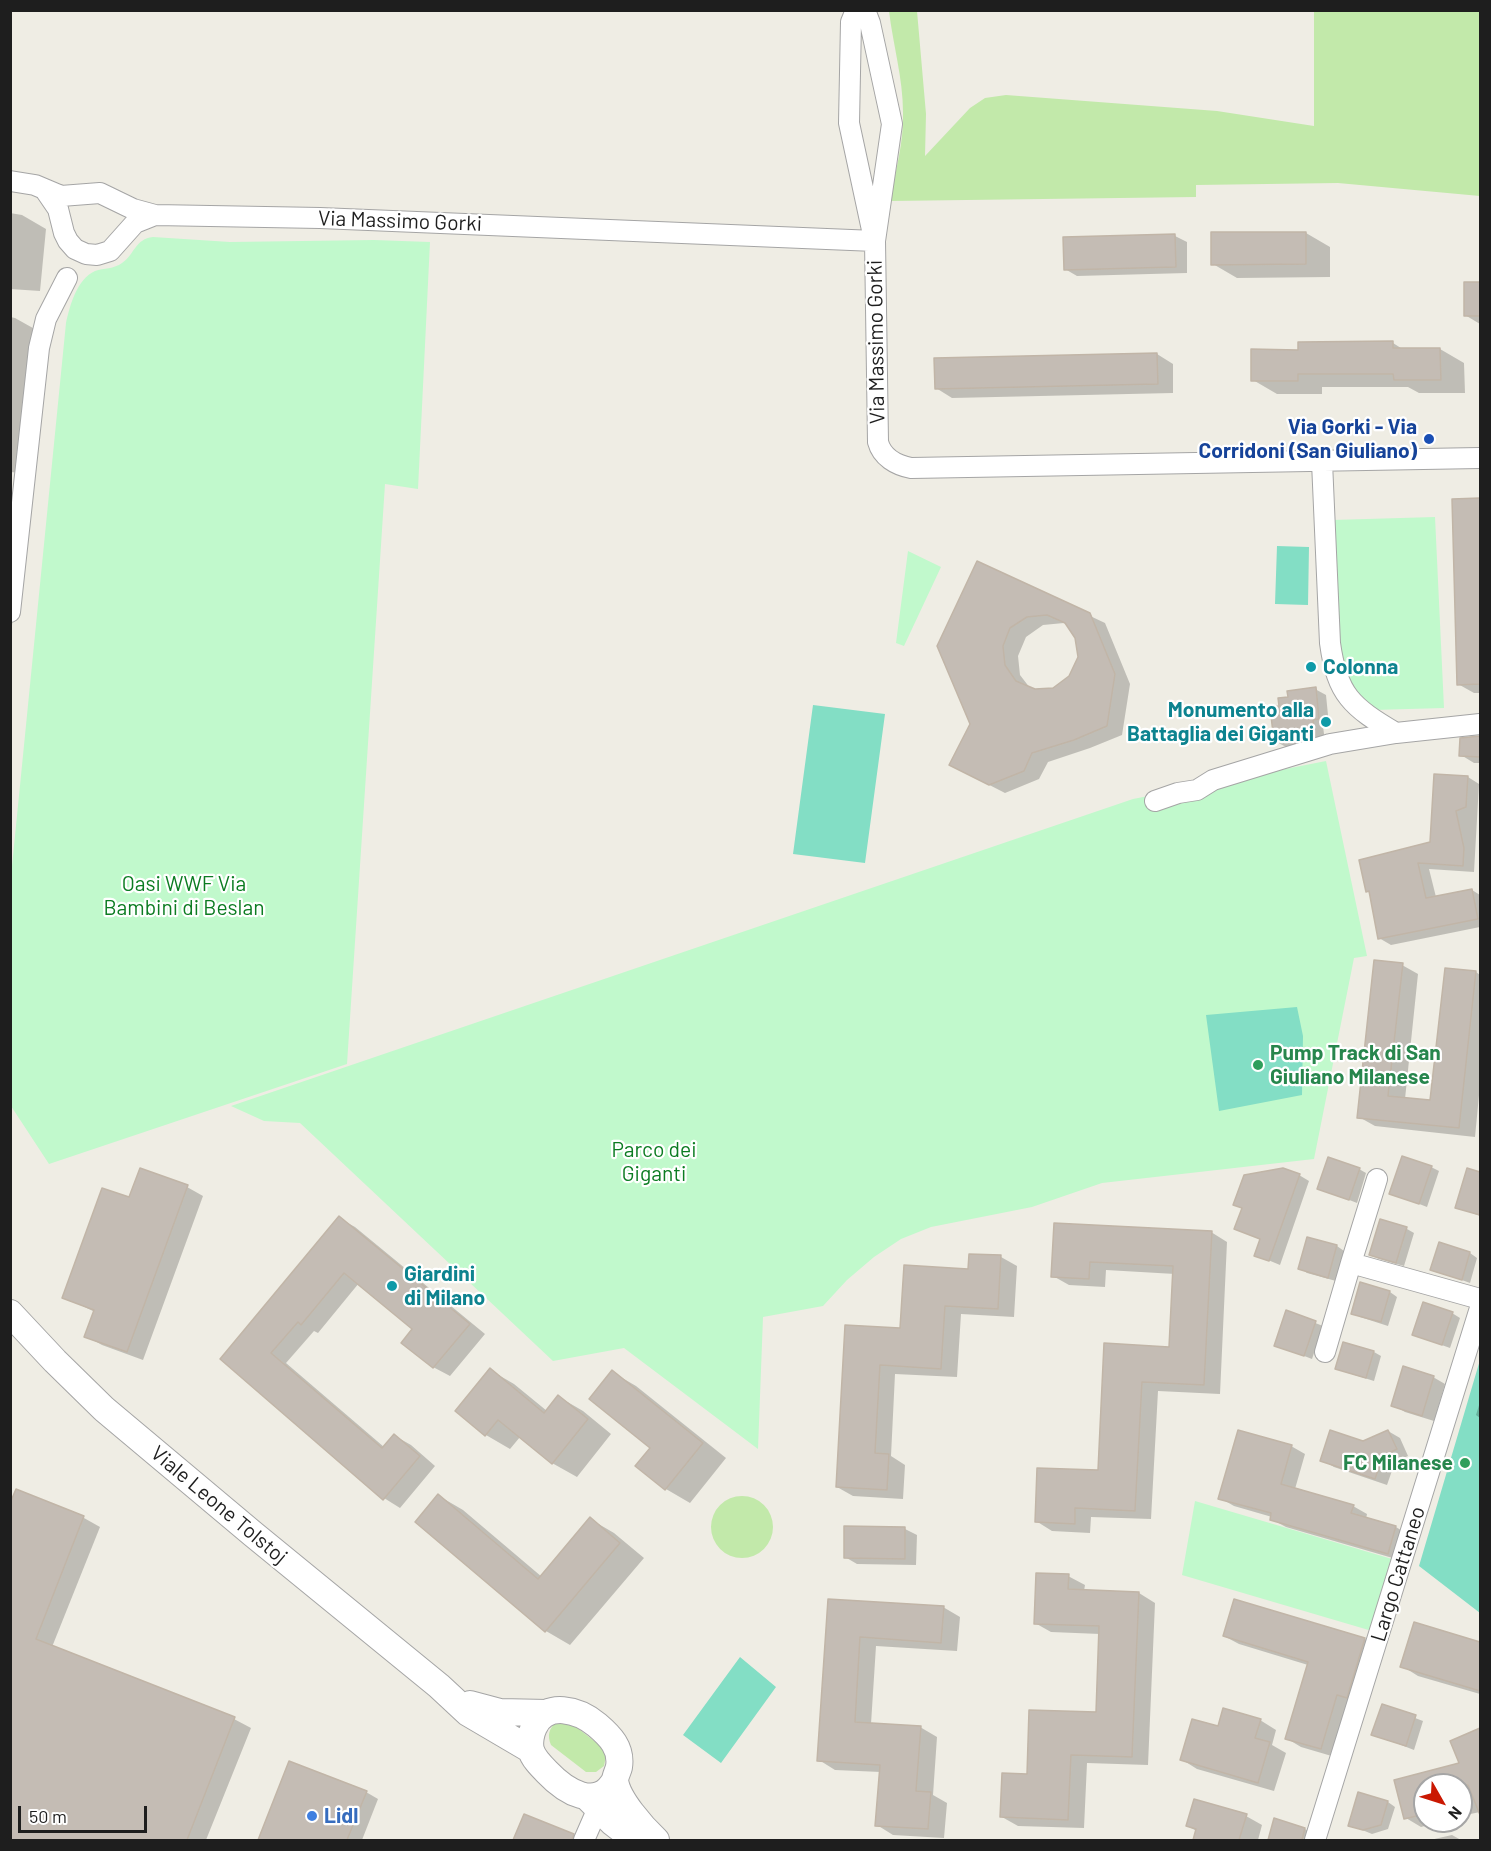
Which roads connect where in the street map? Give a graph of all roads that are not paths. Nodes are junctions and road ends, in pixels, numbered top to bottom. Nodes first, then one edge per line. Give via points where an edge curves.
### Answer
1 (856, 10) edge
2 (865, 10) edge
3 (10, 181) edge
4 (45, 190) junction
5 (81, 195) junction
6 (114, 199) junction
7 (154, 215) junction
8 (65, 234) junction
9 (120, 241) junction
10 (875, 241) junction
11 (100, 254) junction
12 (67, 278) junction
13 (1480, 458) edge
14 (1322, 462) junction
15 (10, 612) edge
16 (1480, 724) edge
17 (1396, 733) junction
18 (1155, 801) dead end
19 (1377, 1179) dead end
20 (1351, 1263) junction
21 (1480, 1299) edge
22 (1480, 1308) edge
23 (10, 1313) edge
24 (1325, 1352) dead end
25 (439, 1686) junction
26 (547, 1713) junction
27 (531, 1750) junction
28 (615, 1780) junction
29 (592, 1802) junction
30 (584, 1840) edge
31 (635, 1840) edge
32 (656, 1840) edge
33 (1315, 1840) edge

1 - 10 street via 851,22 849,123
2 - 10 street via 892,124
3 - 4 street, Via Massimo Gorki
4 - 5 street, Via Massimo Gorki via 61,196
4 - 8 street via 58,209
5 - 6 street, Via Massimo Gorki via 96,192
5 - 8 street via 66,209
6 - 7 street, Via Massimo Gorki
6 - 9 street via 125,218
7 - 9 street via 135,223
7 - 10 street, Via Massimo Gorki
8 - 11 street via 75,249
8 - 12 street via 70,255
9 - 11 street
10 - 14 street, Via Massimo Gorki via 879,442 886,456 900,465 916,468
11 - 12 street via 82,263
12 - 15 street via 46,319 39,348
13 - 14 street, Via Massimo Gorki
14 - 17 street via 1334,668 1354,705
16 - 17 street
17 - 18 street via 1330,744
19 - 20 street
20 - 21 street
20 - 24 street
22 - 33 street, Largo Cattaneo
23 - 25 street, Viale Leone Tolstoj via 104,1409
25 - 26 street, Viale Leone Tolstoj via 464,1702 491,1710
25 - 27 street, Viale Leone Tolstoj via 468,1713
26 - 27 street via 533,1728
26 - 28 street, Viale Leone Tolstoj via 576,1713 605,1733 620,1757
27 - 29 street, Viale Leone Tolstoj via 562,1786
28 - 29 street
28 - 32 street via 634,1817
29 - 30 street
29 - 31 street, Viale Leone Tolstoj

